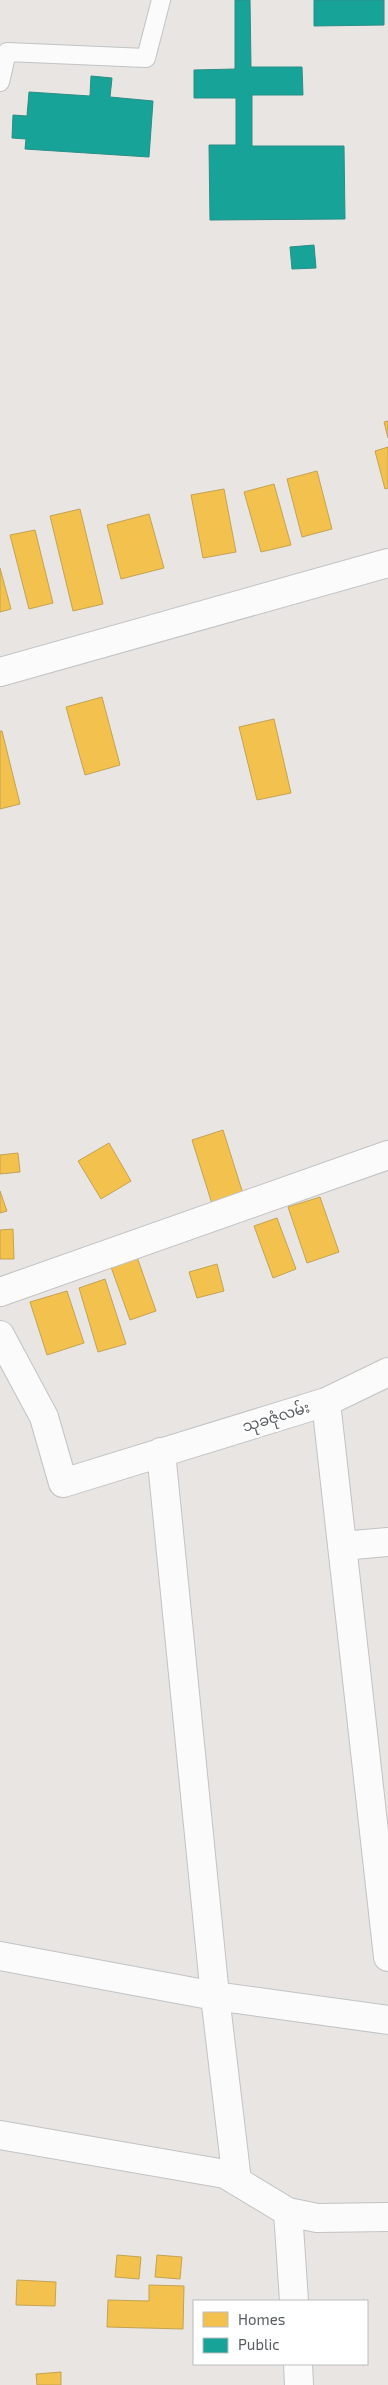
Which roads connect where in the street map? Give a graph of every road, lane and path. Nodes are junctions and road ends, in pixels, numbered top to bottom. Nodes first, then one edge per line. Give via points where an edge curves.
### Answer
1 (161, 0) edge
2 (0, 82) edge
3 (388, 562) edge
4 (0, 672) edge
5 (388, 1155) edge
6 (0, 1292) edge
7 (0, 1335) edge
8 (388, 1372) edge
9 (326, 1402) junction
10 (161, 1452) junction
11 (388, 1542) edge
12 (342, 1546) junction
13 (0, 1956) edge
14 (388, 1957) edge
15 (215, 1996) junction
16 (388, 2020) edge
17 (0, 2134) edge
18 (237, 2181) junction
19 (288, 2212) junction
20 (388, 2217) edge
21 (294, 2300) edge
22 (298, 2365) edge
23 (300, 2385) edge

1 - 2 lane via 146,58 8,52
3 - 4 street
5 - 6 street
7 - 10 street, သုခဇုံလမ်း via 44,1417 63,1483
8 - 9 street, သုခဇုံလမ်း
9 - 10 street, သုခဇုံလမ်း
9 - 12 street
10 - 15 street
11 - 12 street
12 - 14 street
13 - 15 street
15 - 16 street
15 - 18 street
17 - 18 street via 225,2174
18 - 19 street
19 - 20 street via 318,2218
19 - 21 street
22 - 23 street

